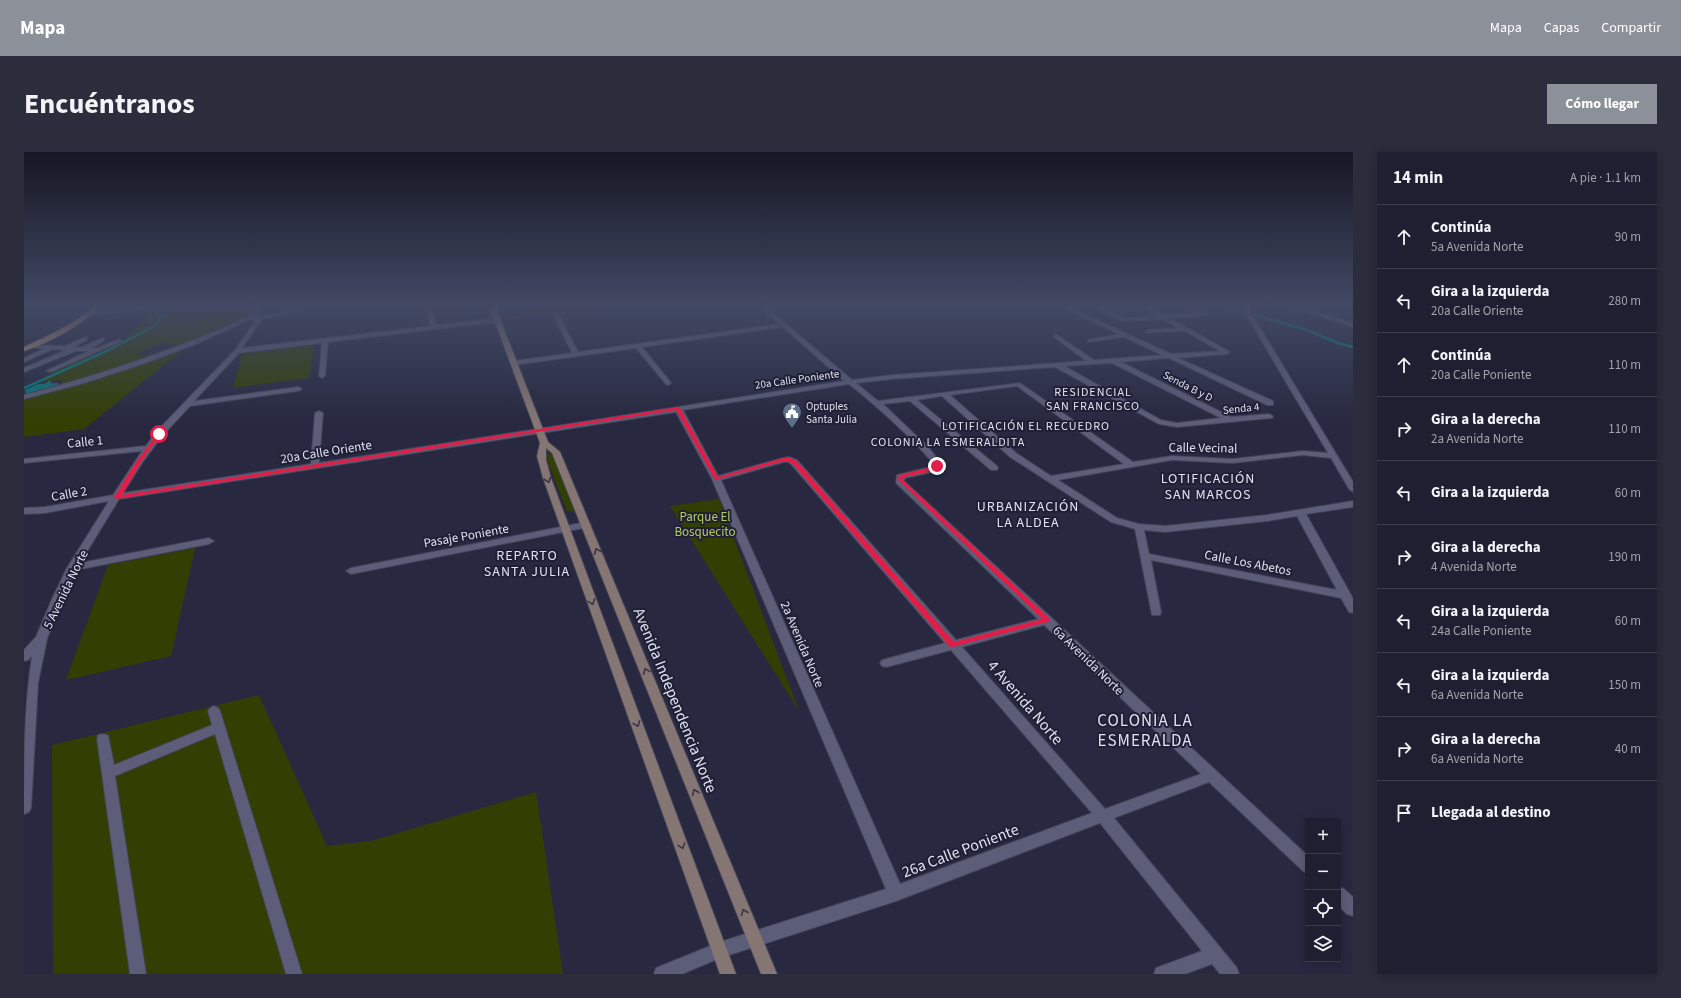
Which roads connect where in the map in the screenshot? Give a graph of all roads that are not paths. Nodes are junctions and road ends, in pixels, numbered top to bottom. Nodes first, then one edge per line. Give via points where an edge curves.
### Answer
1 (35, 344) edge
2 (74, 344) edge
3 (93, 344) edge
4 (110, 344) edge
5 (190, 344) edge
6 (242, 344) edge
7 (295, 344) edge
8 (325, 344) edge
9 (507, 344) edge
10 (571, 344) edge
11 (649, 344) edge
12 (806, 344) edge
13 (1068, 344) edge
14 (1145, 344) edge
15 (1213, 344) edge
16 (1267, 344) edge
17 (32, 346) junction
18 (638, 346) junction
19 (55, 347) junction
20 (66, 348) junction
21 (76, 348) junction
22 (24, 349) edge
23 (83, 349) junction
24 (99, 350) junction
25 (237, 351) junction
26 (576, 354) junction
27 (1171, 357) junction
28 (24, 360) edge
29 (1114, 361) junction
30 (514, 363) junction
31 (1094, 363) junction
32 (1057, 365) junction
33 (24, 370) edge
34 (49, 371) dead end
35 (322, 376) dead end
36 (668, 382) dead end
37 (850, 382) junction
38 (298, 389) dead end
39 (944, 394) junction
40 (24, 397) edge
41 (912, 399) junction
42 (877, 403) junction
43 (1270, 403) dead end
44 (187, 404) junction
45 (678, 408) junction
46 (319, 413) dead end
47 (1269, 416) dead end
48 (1230, 420) junction
49 (540, 431) junction
50 (544, 443) junction
51 (149, 448) junction
52 (1332, 456) junction
53 (24, 461) edge
54 (1131, 465) junction
55 (315, 466) junction
56 (994, 468) dead end
57 (716, 479) junction
58 (1050, 479) junction
59 (1353, 490) edge
60 (117, 497) junction
61 (1353, 504) edge
62 (24, 511) edge
63 (1300, 512) junction
64 (586, 525) junction
65 (1139, 527) junction
66 (566, 529) junction
67 (209, 540) dead end
68 (1144, 556) junction
69 (72, 568) junction
70 (351, 571) dead end
71 (1346, 595) junction
72 (1353, 609) edge
73 (1156, 612) dead end
74 (1047, 620) junction
75 (41, 639) junction
76 (952, 645) junction
77 (24, 657) edge
78 (886, 663) dead end
79 (28, 684) edge
80 (214, 711) dead end
81 (219, 727) junction
82 (103, 739) dead end
83 (108, 773) junction
84 (1210, 776) junction
85 (24, 808) edge
86 (1103, 816) junction
87 (1305, 863) edge
88 (896, 893) junction
89 (1341, 897) edge
90 (1353, 908) edge
91 (755, 938) junction
92 (720, 950) junction
93 (1215, 955) junction
94 (138, 974) edge
95 (294, 974) edge
96 (662, 974) edge
97 (728, 974) edge
98 (769, 974) edge
99 (1162, 974) edge
100 (1231, 974) edge

1 - 17 main road
2 - 20 street
3 - 23 street
4 - 24 street
5 - 40 street via 71,385
6 - 25 street, 5 Avenida Norte
7 - 25 street
8 - 35 street
9 - 30 street, Avenida Independencia Norte
10 - 26 street
11 - 18 street
12 - 37 street, 6a Avenida Norte
13 - 31 street
14 - 27 street
15 - 27 street, 20a Calle Poniente via 1227,352
16 - 52 street
17 - 19 street
17 - 22 main road
18 - 26 street
18 - 36 street
19 - 20 street
19 - 28 street
20 - 21 street
21 - 23 street
21 - 33 street
23 - 24 street
24 - 34 street
25 - 44 street, 5 Avenida Norte
26 - 30 street
27 - 29 street, 20a Calle Poniente
27 - 43 street
29 - 31 street, 20a Calle Poniente
29 - 48 street, Senda B y D
30 - 49 street, Avenida Independencia Norte
31 - 32 street, 20a Calle Poniente
32 - 37 street, 20a Calle Poniente
32 - 48 street, Senda 4 via 1159,422 1177,425
37 - 42 street, 6a Avenida Norte
37 - 45 street, 20a Calle Poniente
38 - 44 street
39 - 41 street
39 - 54 street via 1018,384
39 - 58 street via 999,444
41 - 42 street
41 - 56 street
42 - 74 street, 6a Avenida Norte via 937,463 934,468 900,477 900,482
44 - 51 street, 5 Avenida Norte
45 - 49 street, 20a Calle Poniente
45 - 57 street, 2a Avenida Norte
46 - 55 street
47 - 48 street, Senda 4
49 - 50 street, Avenida Independencia Norte
49 - 55 street, 20a Calle Oriente
50 - 64 street, Avenida Independencia Norte via 556,452
50 -> 66 street, Avenida Independencia Norte via 540,456
51 - 53 street, Calle 1
51 - 60 street, 5 Avenida Norte
52 - 54 street, Calle Vecinal via 1303,453 1234,461 1172,458
52 - 59 street
54 - 58 street, Calle Vecinal
55 - 60 street, 20a Calle Oriente
57 - 76 street, 4 Avenida Norte via 783,460 789,459 794,462
57 - 88 street, 2a Avenida Norte
58 - 65 street via 1114,520
60 - 62 street, Calle 2 via 45,510
60 - 69 street, 5 Avenida Norte
61 - 63 street
63 - 65 street via 1165,529
63 - 71 street
64 - 66 street, Pasaje Poniente
91 -> 64 street, Avenida Independencia Norte
65 - 68 street
66 - 70 street, Pasaje Poniente
66 -> 92 street, Avenida Independencia Norte
67 - 69 street
68 - 71 street, Calle Los Abetos
68 - 73 street
69 - 75 street, 5 Avenida Norte
71 - 72 street
74 - 76 street
74 - 84 street, 6a Avenida Norte
75 - 77 street
75 - 79 street, 5 Avenida Norte
76 - 78 street
76 - 86 street, 4 Avenida Norte
79 - 85 street, 5 Avenida Norte
80 - 81 street
81 - 83 street
81 - 95 street
82 - 83 street
83 - 94 street
84 - 86 street, 26a Calle Poniente
84 - 87 street, 6a Avenida Norte
86 - 88 street, 26a Calle Poniente
86 - 93 street, 4 Avenida Norte
88 - 91 street, 26a Calle Poniente
89 - 90 street
91 - 92 street, 26a Calle Poniente
91 - 98 street, Avenida Independencia Norte
92 - 96 street, 26a Calle Poniente
92 - 97 street, Avenida Independencia Norte
93 - 99 street
93 - 100 street, 4 Avenida Norte

